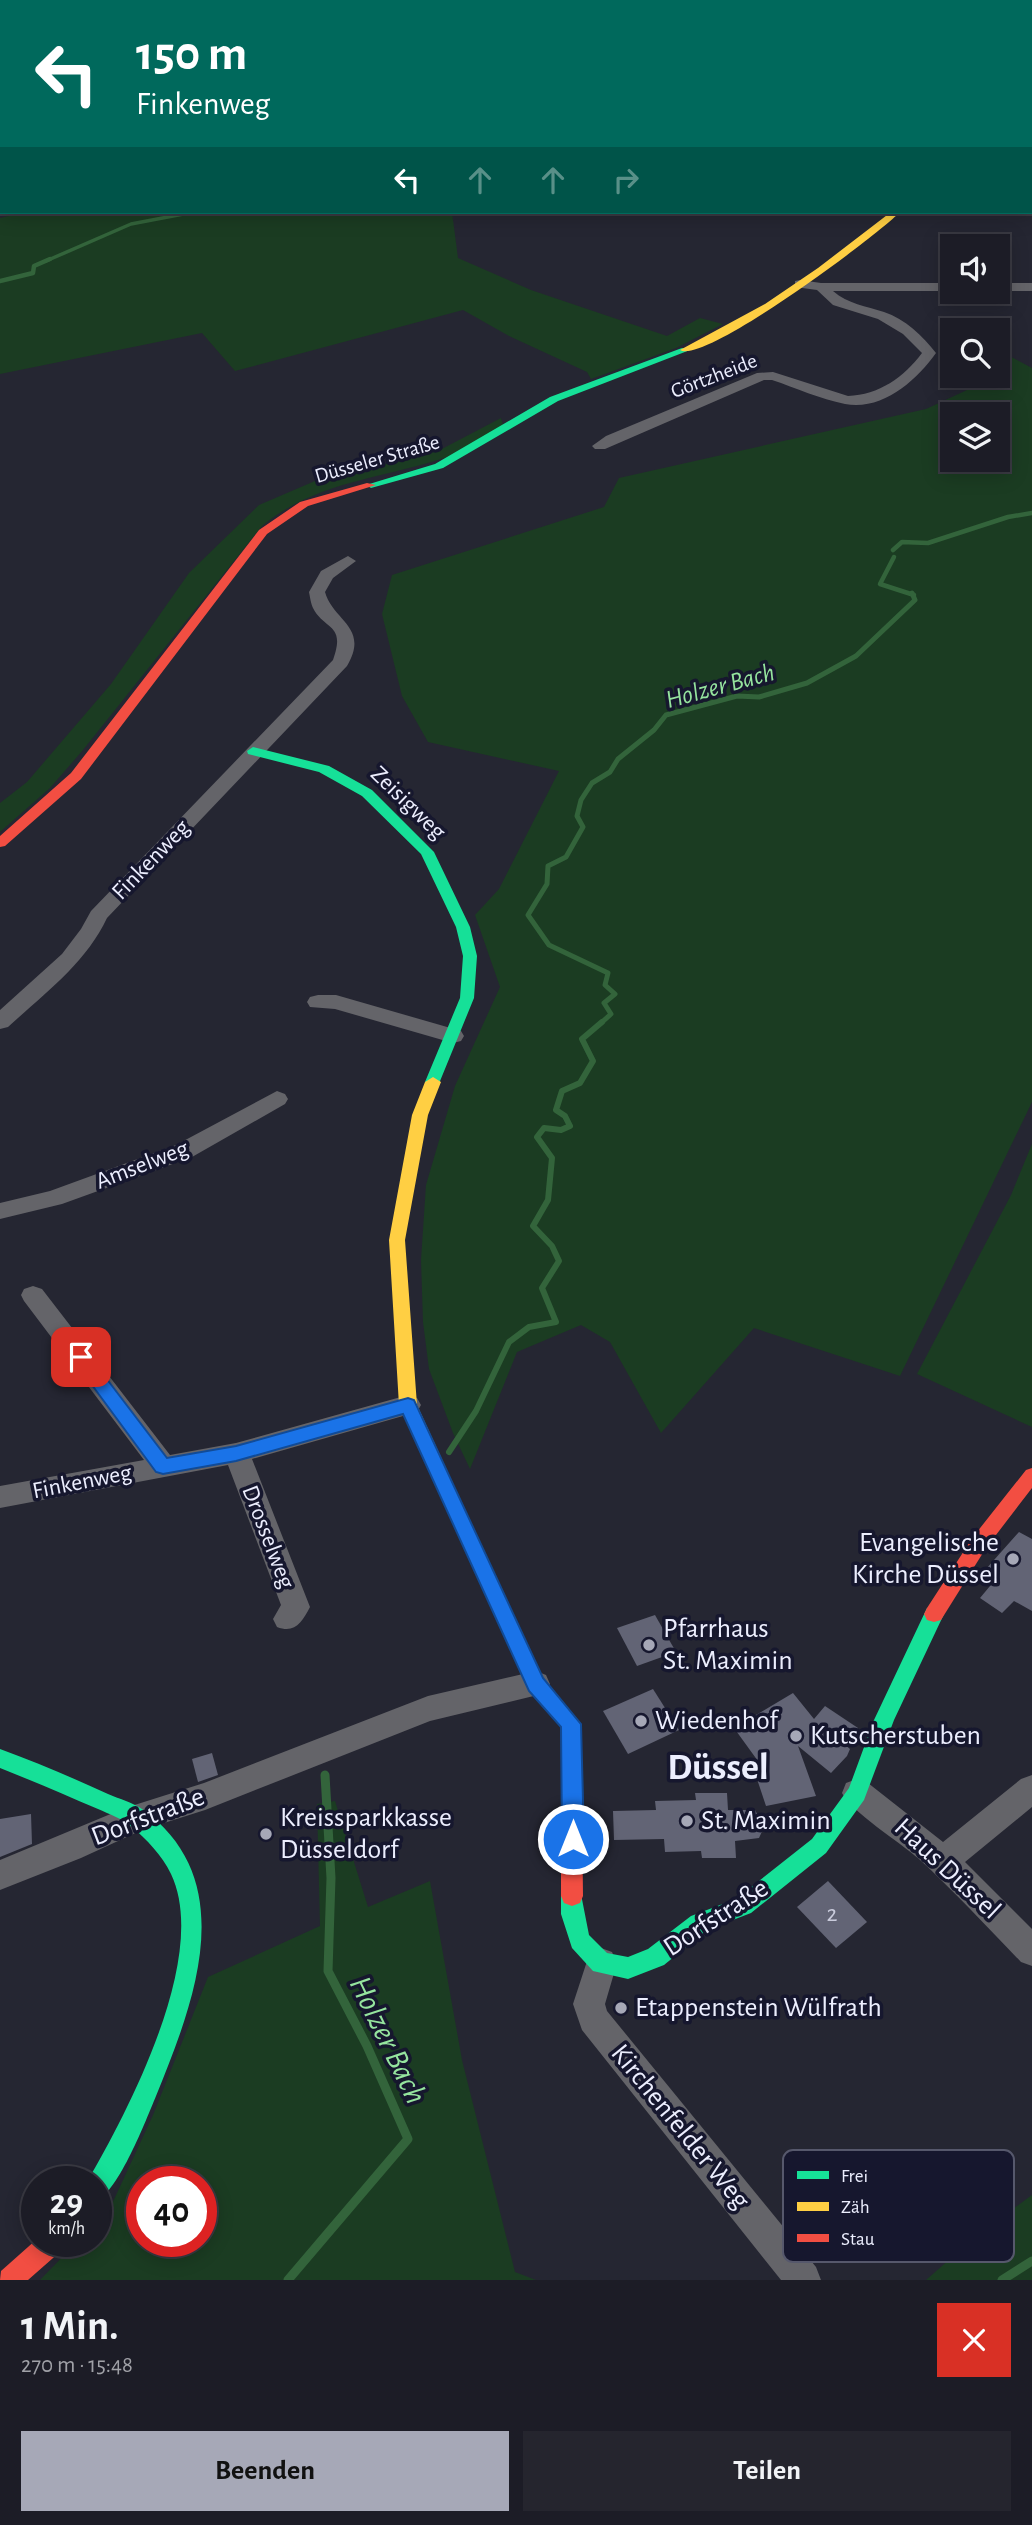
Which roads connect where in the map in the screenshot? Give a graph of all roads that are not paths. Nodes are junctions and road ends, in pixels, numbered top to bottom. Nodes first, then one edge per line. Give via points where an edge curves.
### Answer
1 (893, 214) edge
2 (800, 284) junction
3 (821, 287) junction
4 (940, 287) edge
5 (1010, 287) edge
6 (1032, 287) edge
7 (600, 446) dead end
8 (348, 561) dead end
9 (253, 751) junction
10 (0, 843) edge
11 (318, 1002) dead end
12 (0, 1022) edge
13 (453, 1036) junction
14 (277, 1099) dead end
15 (0, 1211) edge
16 (33, 1295) dead end
17 (408, 1405) junction
18 (236, 1454) junction
19 (163, 1466) junction
20 (1032, 1475) edge
21 (0, 1497) edge
22 (287, 1619) dead end
23 (536, 1684) junction
24 (0, 1758) edge
25 (1032, 1789) edge
26 (857, 1793) junction
27 (136, 1818) junction
28 (944, 1860) junction
29 (0, 1875) edge
30 (1032, 1951) edge
31 (601, 1964) junction
32 (108, 2166) edge
33 (783, 2255) edge
34 (34, 2257) edge
35 (789, 2262) edge
36 (9, 2280) edge
37 (803, 2280) edge

1 - 2 main road, Düsseler Straße
2 - 3 street, Görtzheide
2 - 10 main road, Düsseler Straße via 739,325 554,399 471,451 417,472 322,495 279,517 76,776
3 - 4 street
3 - 7 street, Görtzheide via 838,302 883,316 908,331 929,354 920,367 908,379 859,401 762,376
5 - 6 street
8 - 9 street, Finkenweg via 327,575 317,592 321,608 342,626 346,647 341,662
9 - 12 street, Finkenweg via 97,915 93,930 72,955
9 - 13 main road, Zeisigweg via 324,769 367,793 427,852 463,927 470,956 467,998
11 - 13 street via 336,1002
13 - 17 main road, Zeisigweg via 420,1115 397,1240
14 - 15 street, Amselweg via 184,1151 54,1198
16 - 19 street
17 - 18 street, Finkenweg
17 - 23 main road
18 - 19 street, Finkenweg
18 - 22 street, Drosselweg via 296,1607
19 - 21 street, Finkenweg
20 - 26 main road, Dorfstraße via 954,1578 884,1720
23 - 27 street, Dorfstraße via 428,1709 205,1796
23 - 31 main road via 571,1724 572,1914 580,1941
24 - 27 main road
25 - 28 street
26 - 28 street, Haus Düssel
26 - 31 main road, Dorfstraße via 819,1846 743,1906 699,1923 656,1957 628,1968
27 - 29 street, Dorfstraße
27 - 32 main road via 175,1858 191,1896 195,1941 185,1993 145,2097
28 - 30 street, Haus Düssel
31 - 33 street, Kirchenfelder Weg via 589,2004 593,2019
34 - 36 main road
35 - 37 street, Kirchenfelder Weg

